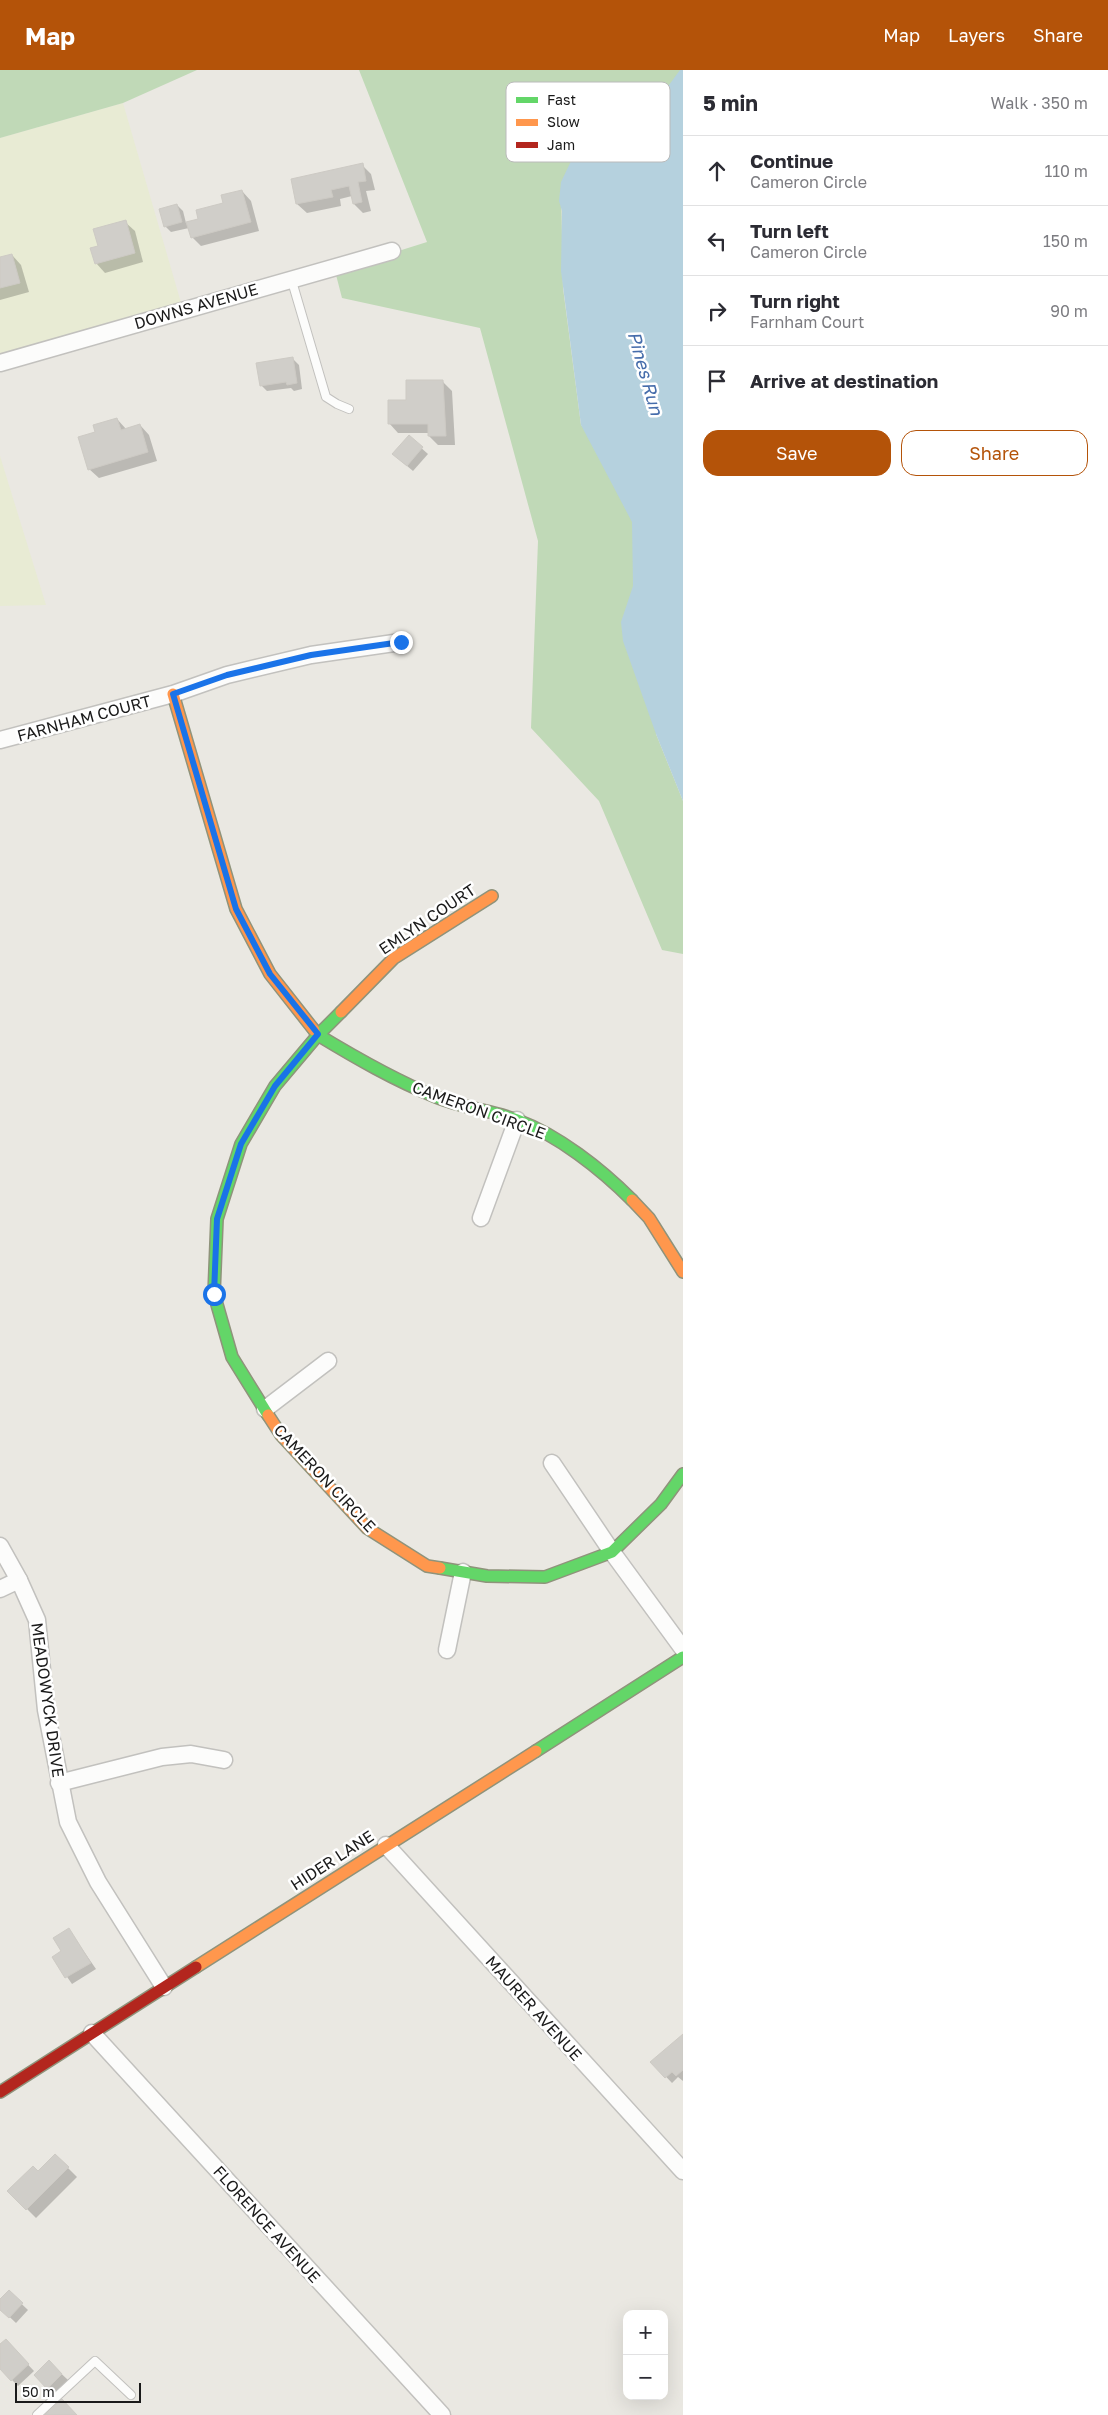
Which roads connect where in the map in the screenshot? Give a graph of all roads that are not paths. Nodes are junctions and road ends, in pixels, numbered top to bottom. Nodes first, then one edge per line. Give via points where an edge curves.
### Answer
1 (392, 251) dead end
2 (292, 278) junction
3 (0, 363) edge
4 (349, 409) dead end
5 (401, 642) dead end
6 (173, 694) junction
7 (0, 740) edge
8 (492, 896) dead end
9 (318, 1034) junction
10 (517, 1120) junction
11 (481, 1218) dead end
12 (683, 1272) edge
13 (328, 1361) dead end
14 (265, 1409) junction
15 (552, 1462) dead end
16 (683, 1474) edge
17 (0, 1546) edge
18 (612, 1552) junction
19 (463, 1572) junction
20 (19, 1580) junction
21 (0, 1590) edge
22 (683, 1649) edge
23 (447, 1650) dead end
24 (683, 1657) edge
25 (224, 1760) dead end
26 (59, 1783) junction
27 (386, 1845) junction
28 (164, 1987) junction
29 (92, 2033) junction
30 (0, 2092) edge
31 (683, 2171) edge
32 (131, 2395) dead end
33 (37, 2415) edge
34 (442, 2415) edge

1 - 2 street, DOWNS AVENUE
2 - 3 street, DOWNS AVENUE
2 - 4 lane via 326,397
5 - 6 street, FARNHAM COURT via 302,657 227,675
6 - 7 street, FARNHAM COURT
6 - 9 street, CAMERON CIRCLE via 236,909 270,974
8 - 9 street, EMLYN COURT via 394,958
9 - 10 street, CAMERON CIRCLE via 376,1070 438,1098
9 - 14 street, CAMERON CIRCLE via 275,1086 241,1144 217,1219 214,1294 232,1357
10 - 11 street
10 - 12 street, CAMERON CIRCLE via 551,1136 613,1181 649,1218
13 - 14 street
14 - 19 street, CAMERON CIRCLE via 281,1435 367,1528 427,1566
15 - 18 street
16 - 18 street, CAMERON CIRCLE via 661,1504
17 - 20 street, MEADOWYCK DRIVE
18 - 19 street, CAMERON CIRCLE via 545,1577 487,1576
18 - 22 street
19 - 23 street
20 - 21 street
20 - 26 street, MEADOWYCK DRIVE via 38,1620 46,1710
24 - 27 street, HIDER LANE
25 - 26 street via 191,1754 162,1756
26 - 28 street, MEADOWYCK DRIVE via 68,1822 98,1882
27 - 28 street, HIDER LANE
27 - 31 street, MAURER AVENUE
28 - 29 street, HIDER LANE
29 - 30 street, HIDER LANE
29 - 34 street, FLORENCE AVENUE
32 - 33 lane via 95,2361

